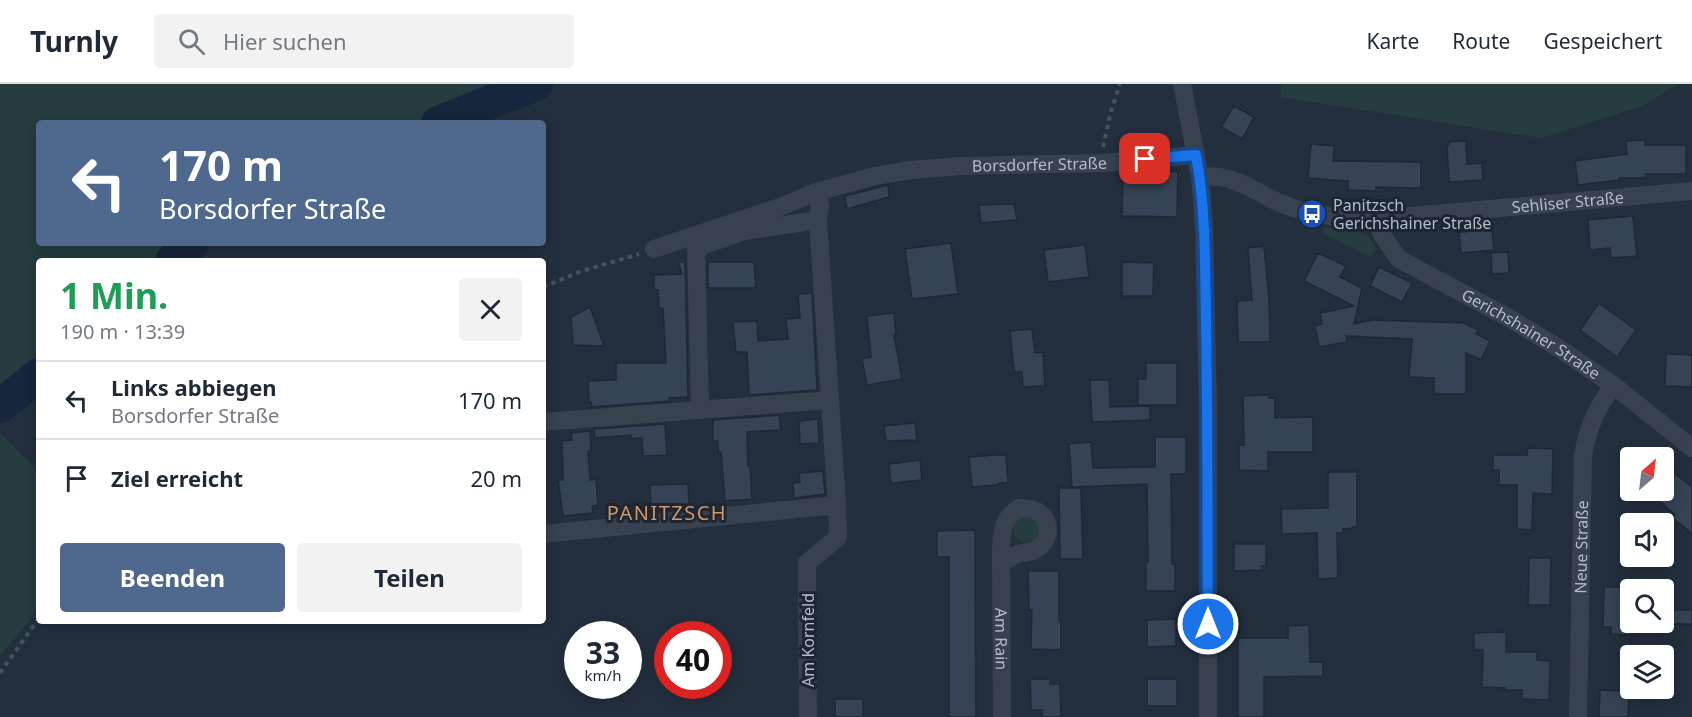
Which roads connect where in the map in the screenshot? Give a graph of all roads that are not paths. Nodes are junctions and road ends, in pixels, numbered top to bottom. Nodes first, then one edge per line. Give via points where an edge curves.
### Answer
1 (1182, 84) edge
2 (1196, 155) junction
3 (1200, 177) junction
4 (1692, 191) edge
5 (816, 192) junction
6 (1377, 219) junction
7 (818, 220) junction
8 (654, 249) road end
9 (1613, 385) junction
10 (830, 400) junction
11 (700, 409) junction
12 (546, 422) edge
13 (1692, 448) edge
14 (837, 505) junction
15 (546, 534) edge
16 (1001, 563) dead end
17 (808, 717) edge
18 (1002, 717) edge
19 (1208, 717) edge
20 (1578, 717) edge

1 - 2 street
2 - 3 street
2 - 5 street, Borsdorfer Straße via 1102,163 911,170
3 - 6 street, Sehliser Straße via 1220,177 1243,184 1312,214
3 - 19 street via 1208,394
4 - 6 street, Sehliser Straße
5 - 7 street
5 - 8 street, Borsdorfer Straße
6 - 9 street, Gerichshainer Straße via 1382,235 1399,259 1509,318
7 - 10 street
7 - 11 street via 744,231 696,248
9 - 13 street, Gerichshainer Straße
9 - 20 street, Neue Straße via 1591,420 1583,455
10 - 11 street
10 - 14 street
11 - 12 street
14 - 15 street
14 - 17 street, Am Kornfeld via 838,537 807,563
16 - 18 street, Am Rain

